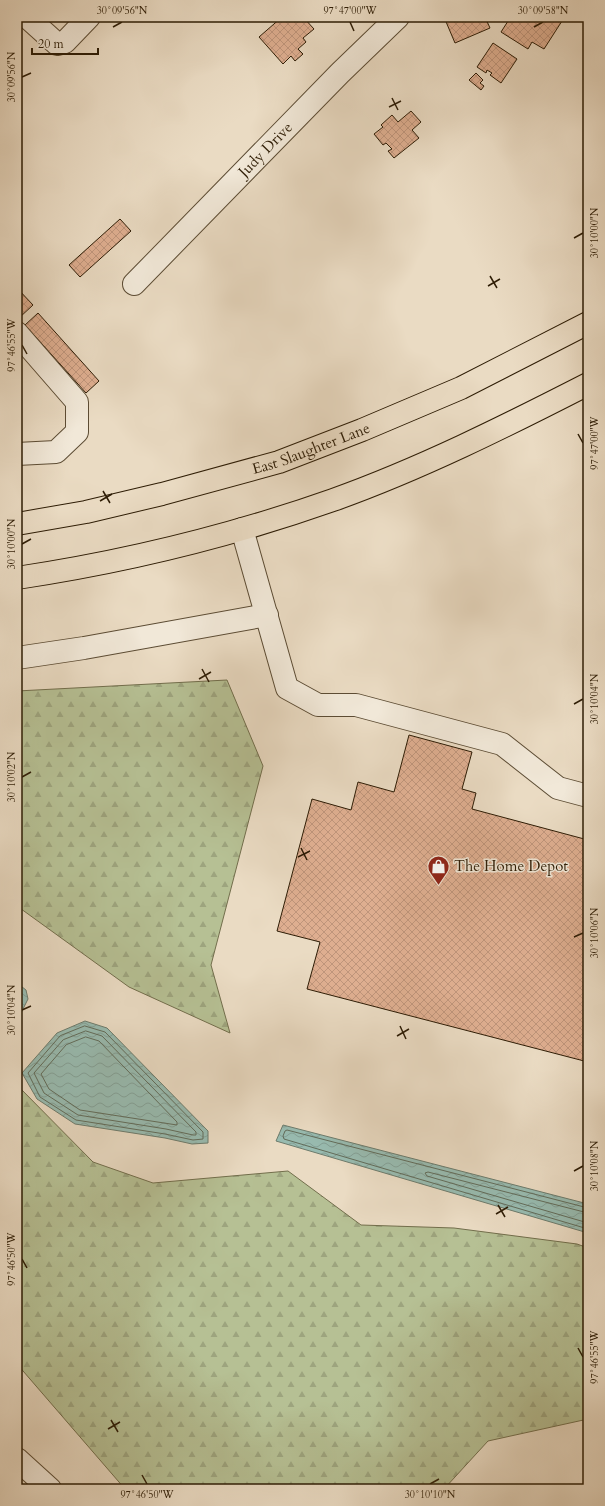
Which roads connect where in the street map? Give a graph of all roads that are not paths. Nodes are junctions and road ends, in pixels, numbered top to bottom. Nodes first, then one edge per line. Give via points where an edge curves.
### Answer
1 (26, 17) edge
2 (89, 17) edge
3 (398, 17) edge
4 (134, 284) dead end
5 (588, 323) edge
6 (17, 333) edge
7 (588, 384) edge
8 (17, 454) edge
9 (17, 524) edge
10 (242, 529) junction
11 (17, 578) edge
12 (266, 616) junction
13 (17, 658) edge
14 (588, 796) edge
15 (17, 1459) edge
16 (50, 1489) edge

1 - 2 street via 57,44 65,42
3 - 4 street, Judy Drive
5 - 9 main road, East Slaughter Lane via 461,388 279,462 86,512
6 - 8 street via 77,402 77,432 56,452
7 - 10 main road via 387,479 334,500
10 - 11 main road via 108,562
10 - 12 street
12 - 13 street
12 - 14 street via 287,688 318,705 356,705 502,744 558,788
15 - 16 street

